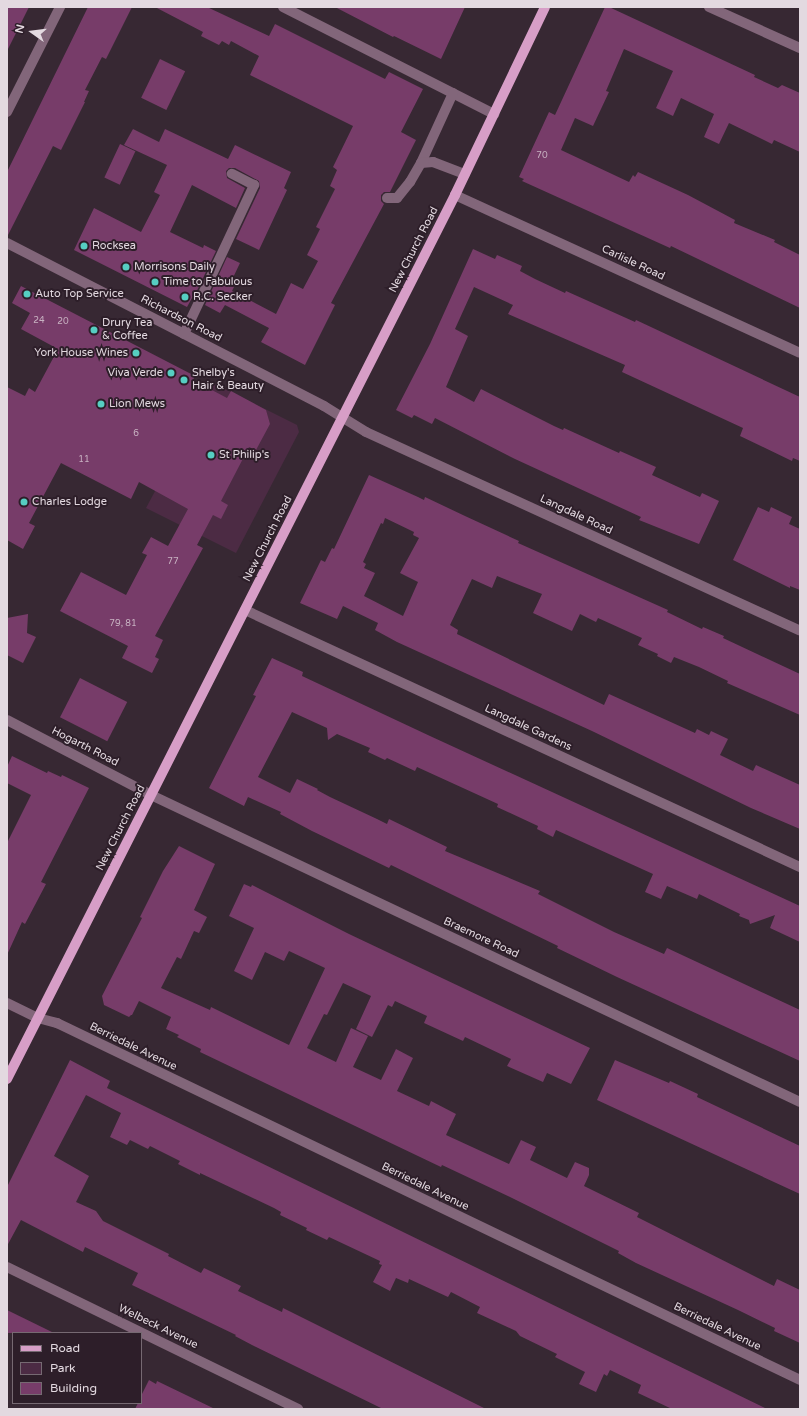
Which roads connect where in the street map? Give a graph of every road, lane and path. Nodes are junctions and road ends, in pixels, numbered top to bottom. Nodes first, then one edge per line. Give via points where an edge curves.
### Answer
1 (60, 7) edge
2 (283, 7) edge
3 (545, 7) edge
4 (709, 7) edge
5 (800, 48) edge
6 (453, 93) junction
7 (7, 112) edge
8 (494, 114) junction
9 (421, 162) junction
10 (232, 174) dead end
11 (465, 174) junction
12 (455, 195) junction
13 (387, 198) dead end
14 (7, 242) edge
15 (184, 334) junction
16 (800, 353) edge
17 (343, 418) junction
18 (245, 610) junction
19 (800, 631) edge
20 (7, 720) edge
21 (151, 795) junction
22 (800, 867) edge
23 (7, 1003) edge
24 (38, 1018) junction
25 (7, 1079) edge
26 (800, 1102) edge
27 (7, 1267) edge
28 (140, 1332) edge
29 (142, 1333) edge
30 (800, 1380) edge
31 (298, 1409) edge

1 - 7 street
2 - 6 street
3 - 8 main road, New Church Road
4 - 5 street
6 - 8 street
6 - 9 street
8 - 11 main road, New Church Road
9 - 11 street via 433,162
9 - 13 street via 397,198
10 - 15 street via 254,185
11 - 12 main road, New Church Road
12 - 16 street, Carlisle Road
12 - 17 main road, New Church Road
14 - 15 street, Richardson Road
15 - 17 street, Richardson Road
17 - 18 main road, New Church Road
17 - 19 street, Langdale Road via 366,432
18 - 21 main road, New Church Road
18 - 22 street, Langdale Gardens
20 - 21 street, Hogarth Road
21 - 24 main road, New Church Road
21 - 26 street, Braemore Road
23 - 24 street, Berriedale Avenue
24 - 25 main road, New Church Road
24 - 30 street, Berriedale Avenue via 57,1023
27 - 28 street, Welbeck Avenue
29 - 31 street, Welbeck Avenue

